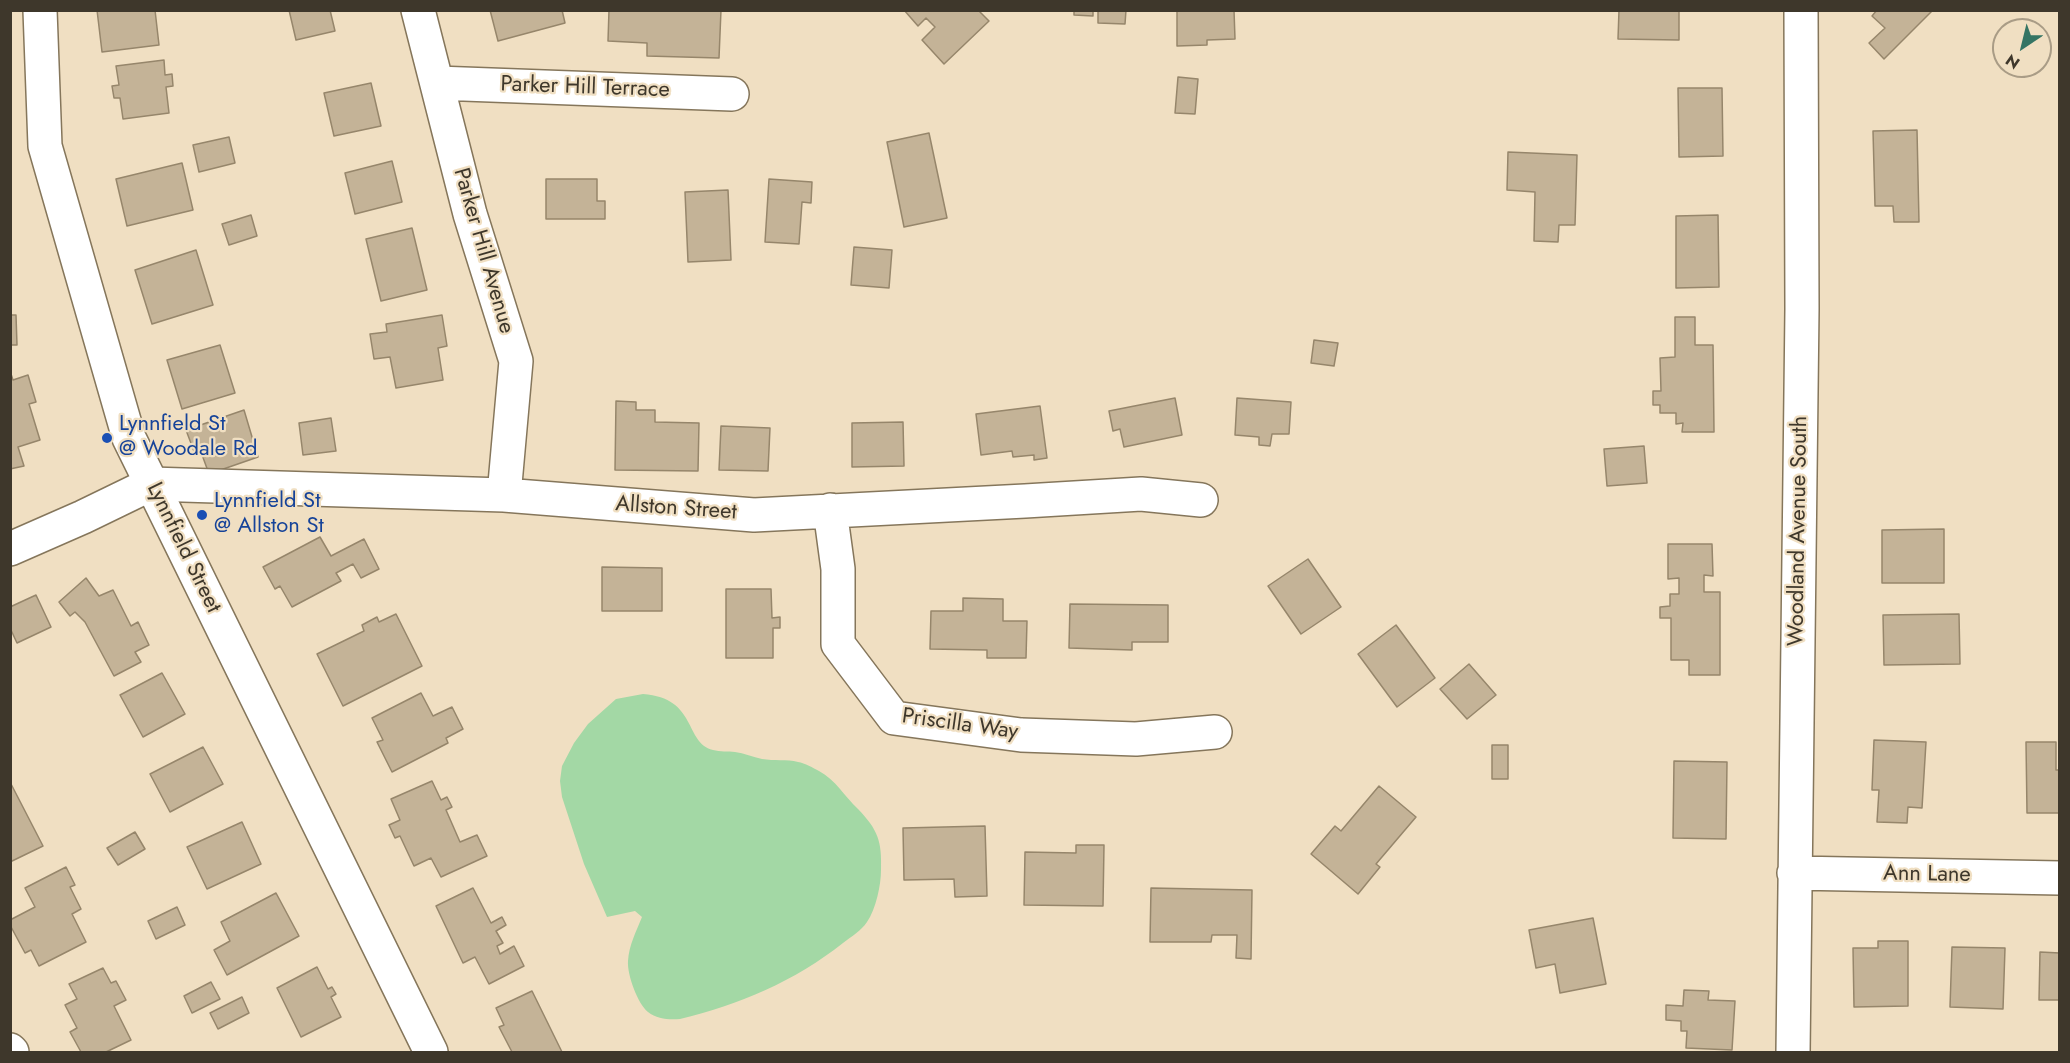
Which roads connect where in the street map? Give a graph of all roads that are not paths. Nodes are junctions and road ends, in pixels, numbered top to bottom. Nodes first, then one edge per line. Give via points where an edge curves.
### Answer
1 (40, 10) edge
2 (418, 10) edge
3 (1801, 10) edge
4 (437, 83) junction
5 (732, 94) dead end
6 (151, 484) junction
7 (504, 495) junction
8 (1201, 500) dead end
9 (830, 510) junction
10 (10, 549) edge
11 (1215, 732) dead end
12 (1794, 873) junction
13 (2060, 878) edge
14 (432, 1053) edge
15 (1793, 1053) edge

1 - 6 street, Lynnfield Street via 45,146 129,438
2 - 4 street, Parker Hill Avenue
3 - 12 street, Woodland Avenue South via 1802,309
4 - 5 street, Parker Hill Terrace
4 - 7 street, Parker Hill Avenue via 470,214 516,361
6 - 7 street, Allston Street
6 - 10 street
6 - 14 street, Lynnfield Street
7 - 9 street, Allston Street via 754,515
8 - 9 street, Allston Street via 1141,494
9 - 11 street, Priscilla Way via 838,569 838,644 894,718 1021,735 1136,739
12 - 13 street, Ann Lane
12 - 15 street, Woodland Avenue South

